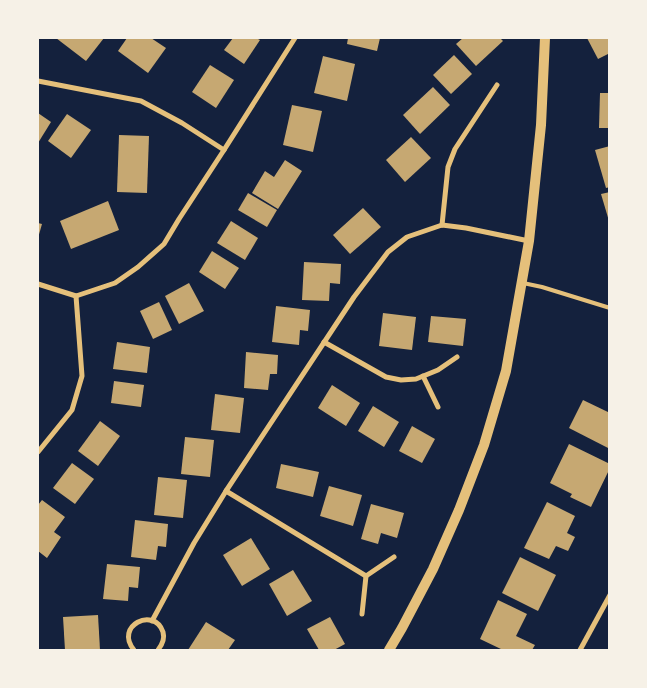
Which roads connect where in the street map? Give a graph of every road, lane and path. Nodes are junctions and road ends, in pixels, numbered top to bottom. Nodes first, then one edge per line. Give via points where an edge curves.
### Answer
1 (295, 38) edge
2 (545, 38) edge
3 (38, 81) edge
4 (498, 85) dead end
5 (224, 150) junction
6 (442, 225) junction
7 (529, 241) junction
8 (522, 283) junction
9 (38, 284) edge
10 (76, 296) junction
11 (610, 308) edge
12 (324, 342) junction
13 (457, 357) dead end
14 (423, 376) junction
15 (438, 407) dead end
16 (38, 452) edge
17 (226, 490) junction
18 (394, 557) dead end
19 (366, 576) junction
20 (610, 595) edge
21 (362, 614) dead end
22 (152, 621) junction
23 (134, 650) edge
24 (158, 650) edge
25 (389, 650) edge
26 (580, 650) edge

1 - 5 street
2 - 7 main road via 541,125
3 - 5 street via 141,101 182,122
4 - 6 street via 455,149 448,167
5 - 10 street via 164,244 115,283
6 - 7 street
6 - 12 street via 407,237 388,252
7 - 8 main road
8 - 11 lane
8 - 25 main road via 506,371 484,445 433,568
9 - 10 street
10 - 16 street via 82,376 72,410
12 - 14 street via 386,377 401,380
12 - 17 street
13 - 14 street
14 - 15 street
17 - 19 street
17 - 22 street
18 - 19 street
19 - 21 street
20 - 26 street
22 - 23 street via 141,620 129,631 129,644
22 - 24 street via 163,633 164,639

